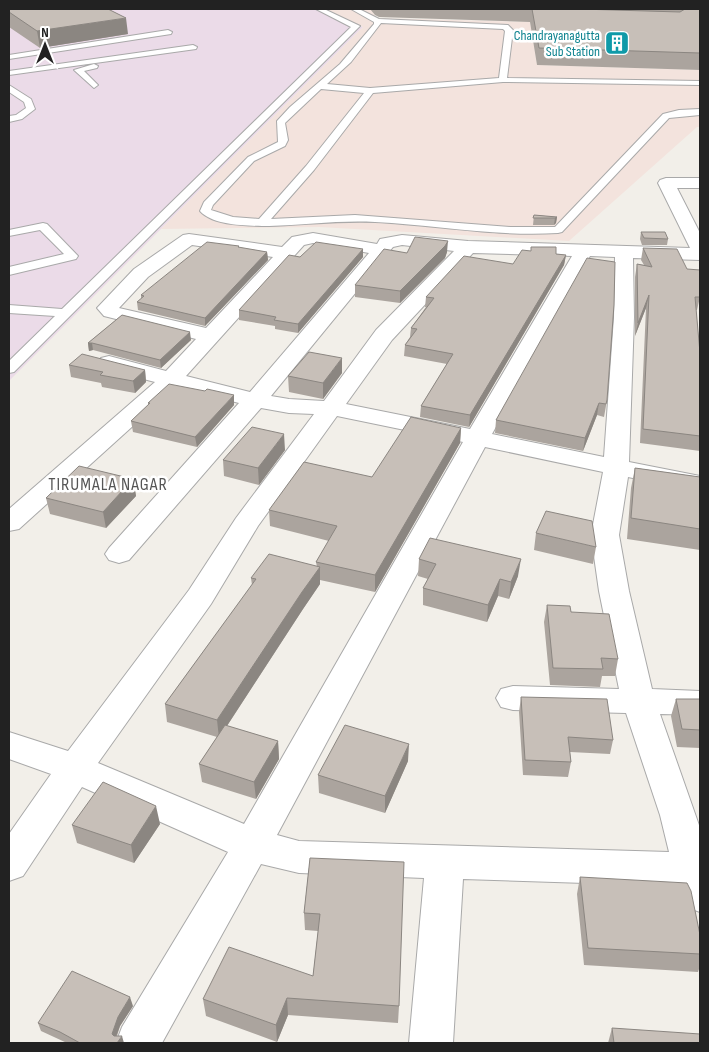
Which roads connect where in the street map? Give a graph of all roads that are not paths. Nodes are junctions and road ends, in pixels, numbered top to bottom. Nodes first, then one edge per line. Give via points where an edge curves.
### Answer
1 (220, 9) edge
2 (224, 9) edge
3 (319, 9) edge
4 (354, 9) edge
5 (378, 21) junction
6 (168, 32) dead end
7 (193, 46) dead end
8 (9, 57) edge
9 (103, 59) junction
10 (9, 73) edge
11 (40, 76) dead end
12 (503, 80) junction
13 (9, 81) edge
14 (700, 83) edge
15 (94, 85) dead end
16 (318, 86) junction
17 (9, 88) edge
18 (370, 91) junction
19 (700, 112) edge
20 (9, 119) edge
21 (700, 183) edge
22 (262, 222) junction
23 (9, 233) edge
24 (468, 247) junction
25 (382, 250) junction
26 (700, 250) edge
27 (583, 252) junction
28 (286, 253) junction
29 (624, 253) junction
30 (700, 254) edge
31 (9, 271) edge
32 (9, 309) edge
33 (64, 313) junction
34 (212, 336) junction
35 (93, 359) edge
36 (9, 369) edge
37 (171, 379) junction
38 (256, 400) junction
39 (332, 408) junction
40 (477, 439) junction
41 (616, 468) junction
42 (700, 484) edge
43 (9, 523) edge
44 (119, 554) dead end
45 (513, 698) dead end
46 (638, 700) junction
47 (700, 702) edge
48 (9, 745) edge
49 (75, 768) junction
50 (252, 846) junction
51 (445, 862) junction
52 (9, 864) edge
53 (698, 882) edge
54 (138, 1043) edge
55 (431, 1043) edge

1 - 2 lane
3 - 33 lane via 356,26
4 - 5 lane
5 - 12 lane via 505,27 509,30
5 - 16 lane via 337,71
6 - 8 lane
7 - 9 lane
9 - 10 lane
9 - 15 lane via 106,64 78,70
11 - 13 lane
12 - 14 lane
12 - 18 lane
16 - 18 lane
16 - 22 lane via 280,123 282,144 251,159 205,211 225,219
17 - 20 lane via 28,101 31,110
18 - 22 lane via 310,168
19 - 22 lane via 666,116 558,230 526,232 362,219
21 - 26 street via 666,183
23 - 31 lane via 43,226 72,256
24 - 25 street via 395,240 386,243
24 - 27 street
24 - 39 street via 384,334
25 - 28 street via 314,238 298,241
25 - 38 street
27 - 29 street
27 - 40 street
28 - 34 street
28 - 34 street via 189,239 141,273 108,308 110,312
29 - 30 street
29 - 41 street
32 - 33 lane
33 - 36 lane
34 - 37 street
35 - 37 street
37 - 38 street
37 - 43 street
38 - 39 street via 289,406
38 - 44 street
39 - 40 street
39 - 49 street via 246,524 200,598
40 - 41 street
40 - 50 street
41 - 42 street
41 - 46 street via 605,535
45 - 46 street
46 - 47 street
46 - 53 street
48 - 49 street
49 - 50 street
49 - 52 street
50 - 51 street via 299,857
50 - 54 street
51 - 53 street
51 - 55 street

